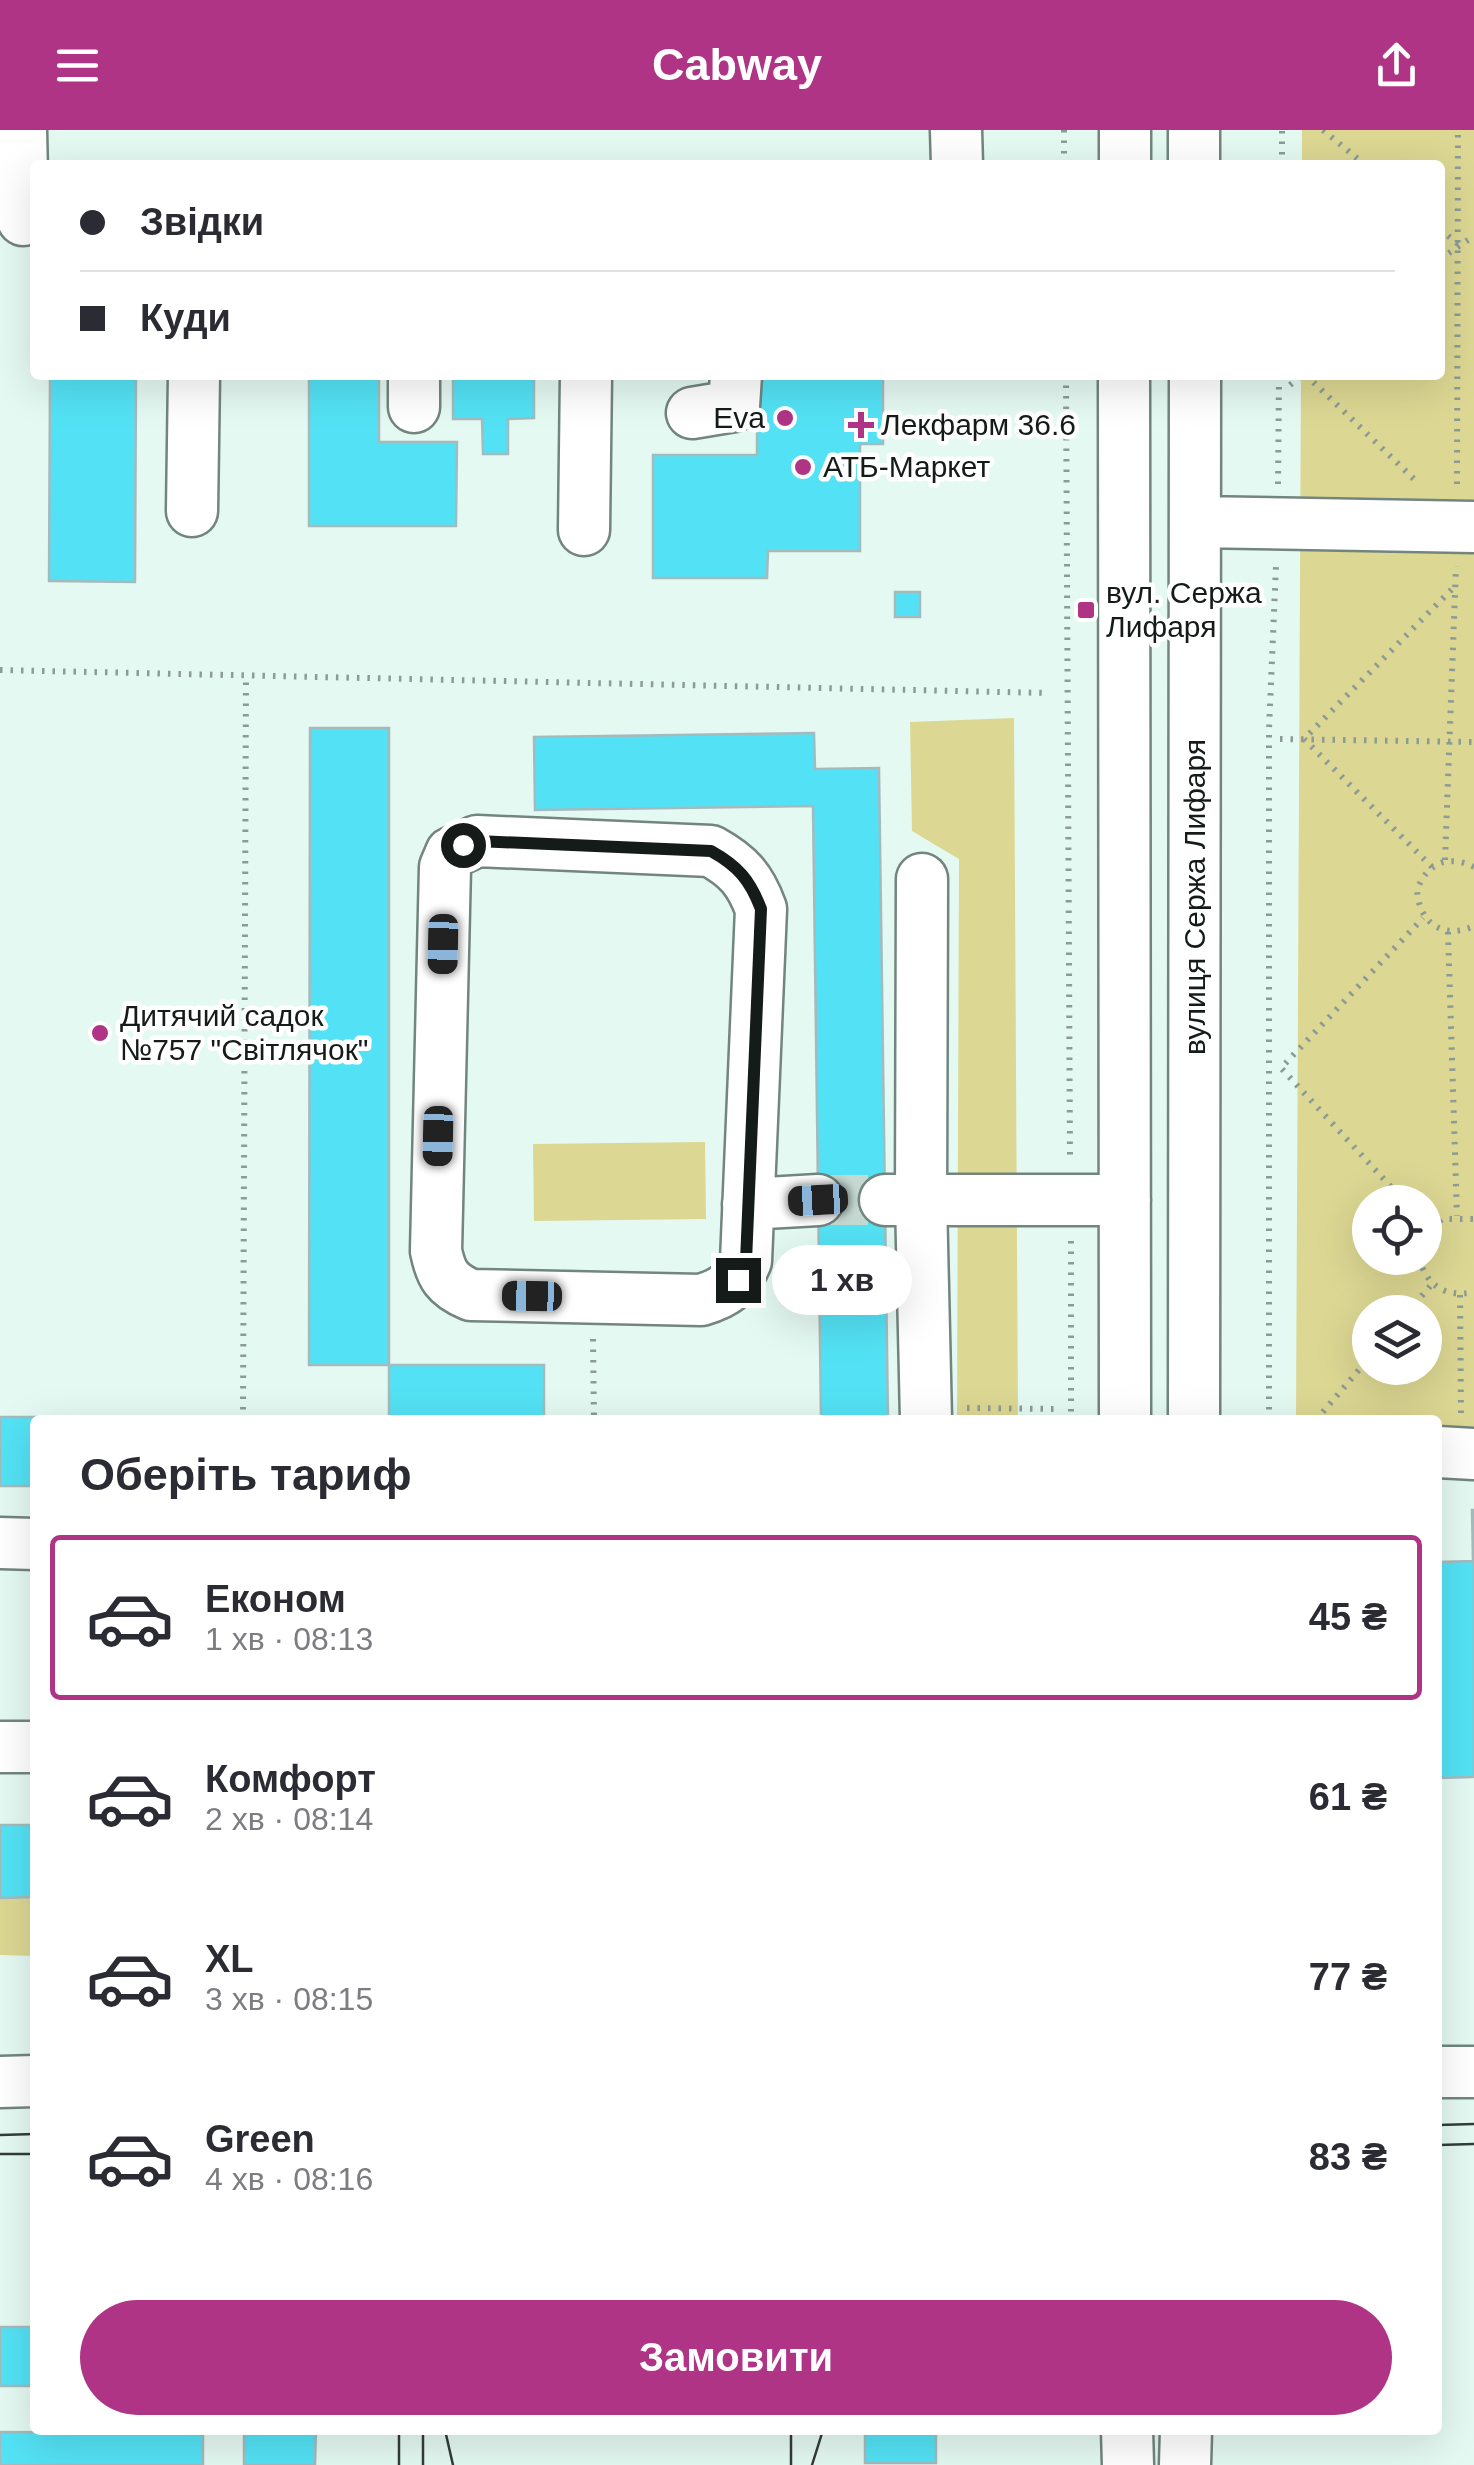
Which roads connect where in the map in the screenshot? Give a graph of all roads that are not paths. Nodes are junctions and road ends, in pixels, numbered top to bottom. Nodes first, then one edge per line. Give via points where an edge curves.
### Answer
1 (22, 130) edge
2 (956, 130) edge
3 (1125, 130) edge
4 (1194, 130) edge
5 (957, 160) edge
6 (1124, 160) edge
7 (1194, 160) edge
8 (19, 220) edge
9 (194, 380) edge
10 (586, 380) edge
11 (736, 380) edge
12 (1124, 380) edge
13 (1195, 380) edge
14 (692, 413) dead end
15 (192, 511) dead end
16 (1196, 522) junction
17 (1474, 527) edge
18 (584, 530) dead end
19 (922, 879) dead end
20 (818, 1200) tunnel mouth
21 (903, 1200) junction
22 (1125, 1200) junction
23 (748, 1204) junction
24 (926, 1414) edge
25 (1125, 1415) edge
26 (1194, 1415) edge
27 (0, 1543) edge
28 (30, 1544) edge
29 (30, 1746) edge
30 (0, 1747) edge
31 (1442, 2072) edge
32 (1474, 2072) edge
33 (0, 2082) edge
34 (30, 2082) edge
35 (1128, 2435) edge
36 (1186, 2435) edge
37 (1128, 2465) edge
38 (1185, 2465) edge

1 - 8 street
2 - 5 street
3 - 6 street
4 - 7 street
9 - 15 street
10 - 18 street
11 - 14 street via 734,406
12 - 22 street
13 - 16 street, вулиця Сержа Лифаря
16 - 17 street
16 - 26 street, вулиця Сержа Лифаря
19 - 21 street
20 - 23 street
21 - 22 street
21 - 24 street
22 - 25 street
23 - 23 street via 761,909 752,884 711,851 477,841 451,853 445,867 436,1250 440,1272 452,1287 471,1295 701,1300 738,1280 746,1261
27 - 28 street
29 - 30 street
31 - 32 street
33 - 34 street
35 - 37 street
36 - 38 street

